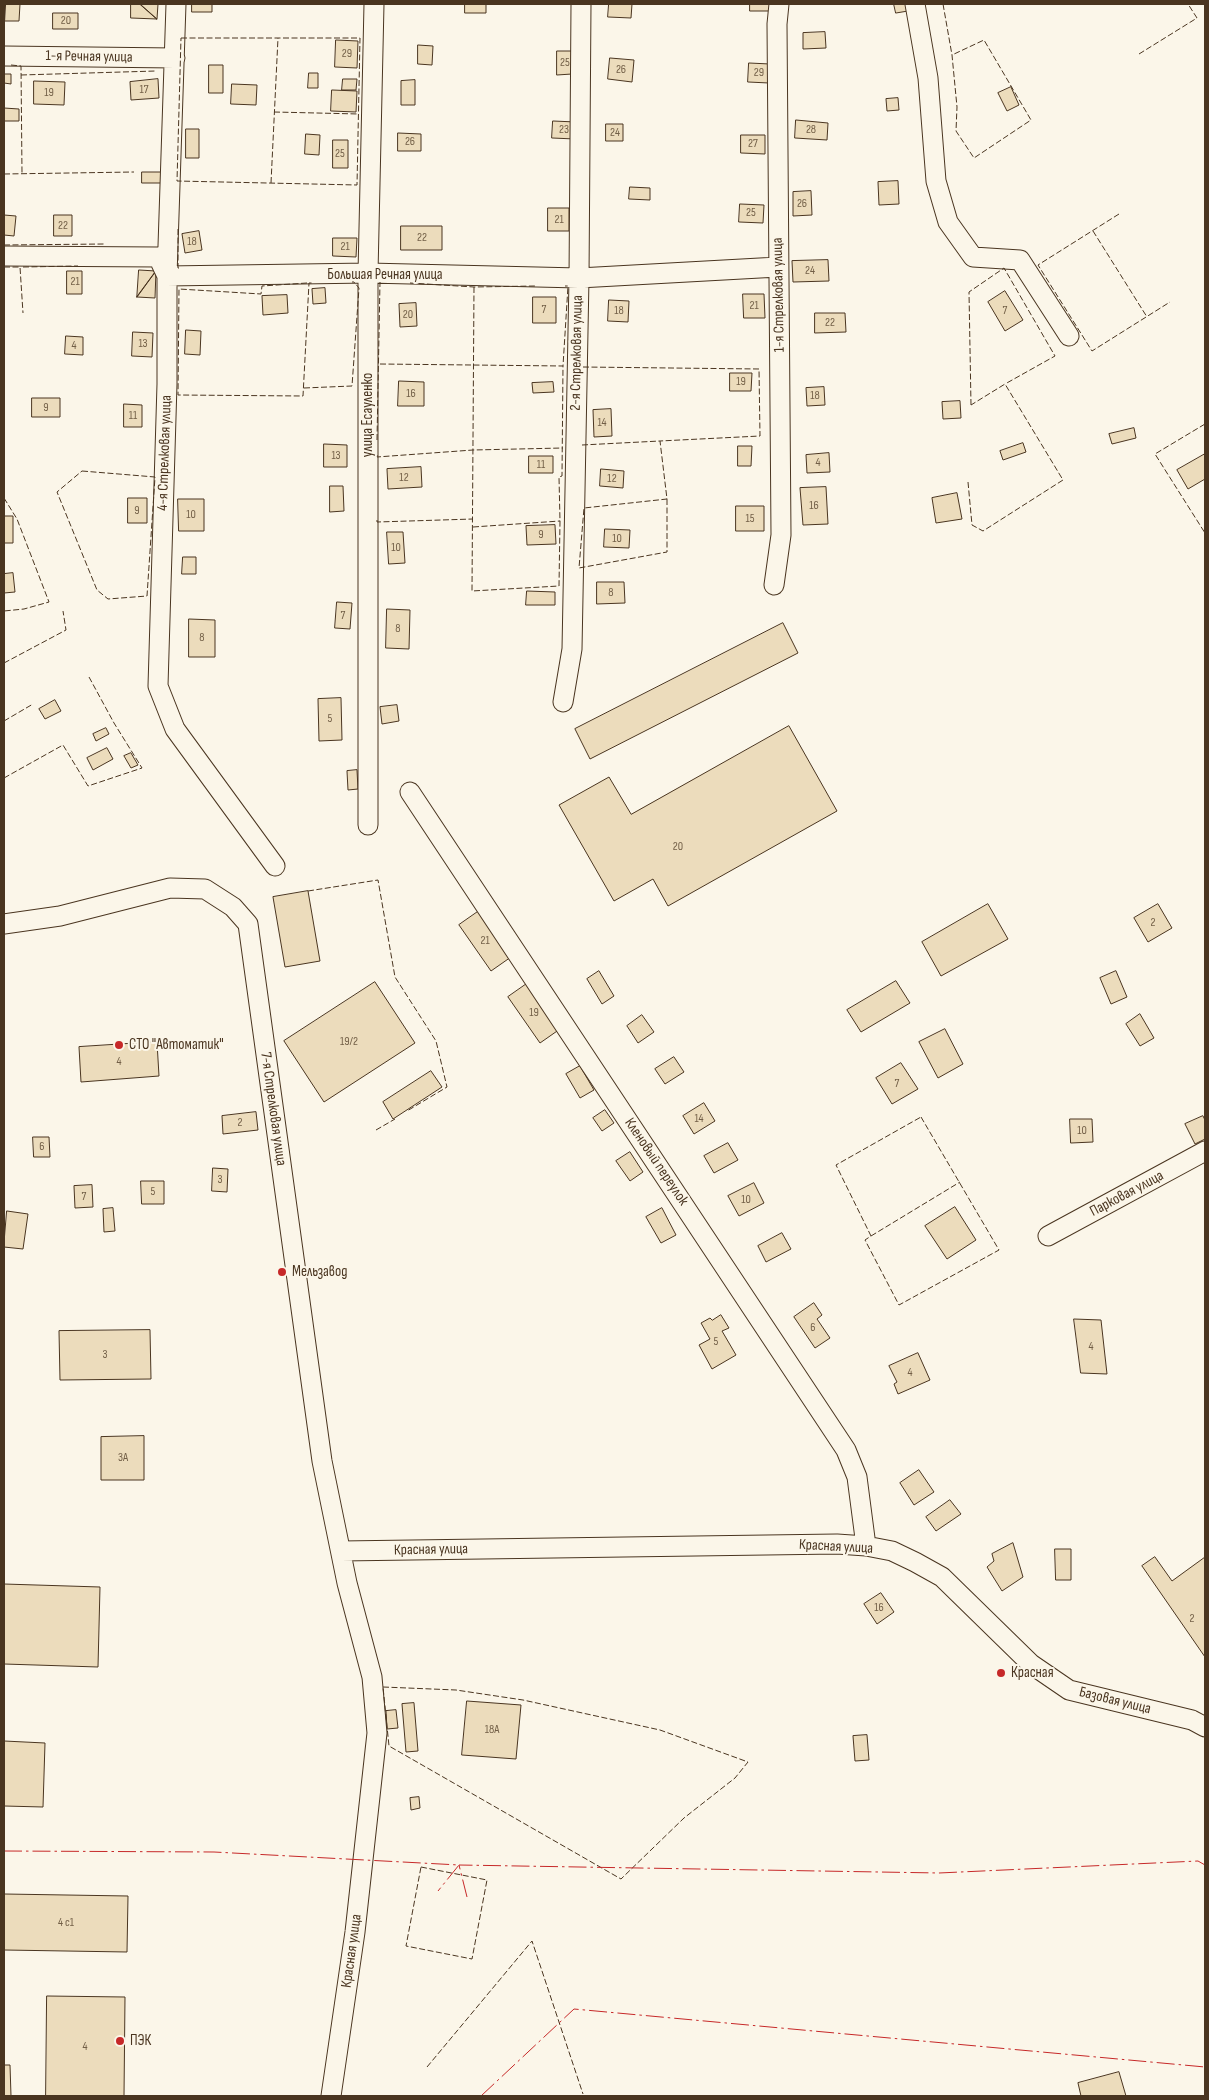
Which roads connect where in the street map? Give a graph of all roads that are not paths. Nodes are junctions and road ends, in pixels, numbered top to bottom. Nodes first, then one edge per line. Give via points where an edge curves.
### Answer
1 (176, 4) edge
2 (374, 4) edge
3 (581, 4) edge
4 (779, 4) edge
5 (915, 4) edge
6 (4, 56) edge
7 (175, 58) junction
8 (4, 256) edge
9 (778, 267) junction
10 (368, 273) junction
11 (167, 276) junction
12 (579, 278) junction
13 (1068, 336) dead end
14 (774, 585) dead end
15 (563, 702) dead end
16 (410, 792) dead end
17 (368, 825) dead end
18 (275, 866) dead end
19 (4, 924) edge
20 (1205, 1152) edge
21 (1048, 1236) dead end
22 (866, 1546) junction
23 (341, 1551) junction
24 (1031, 1664) joint
25 (1205, 1727) edge
26 (330, 2096) edge

1 - 7 street, 4-я Стрелковая улица
2 - 10 street, улица Есауленко
3 - 12 street, 2-я Стрелковая улица
4 - 9 street, 1-я Стрелковая улица
5 - 13 street via 928,78 936,181 948,222 973,257 1020,260
6 - 7 street, 1-я Речная улица
7 - 11 street, 4-я Стрелковая улица
8 - 11 street via 158,258
9 - 12 street, Большая Речная улица
9 - 14 street, 1-я Стрелковая улица via 781,535
10 - 11 street, Большая Речная улица
10 - 12 street, Большая Речная улица
10 - 17 street, улица Есауленко
11 - 18 street, 4-я Стрелковая улица via 158,686 175,729
12 - 15 street, 2-я Стрелковая улица via 572,649
16 - 22 street, Кленовый переулок via 846,1450 857,1477
19 - 23 street, 7-я Стрелковая улица via 60,916 170,888 206,889 233,907 248,924 322,1461
20 - 21 street, Парковая улица
22 - 23 street, Красная улица
22 - 24 street, Красная улица via 892,1551 942,1577
23 - 26 street, Красная улица via 372,1677 377,1733 355,1932
24 - 25 street, Базовая улица via 1069,1690 1192,1720

